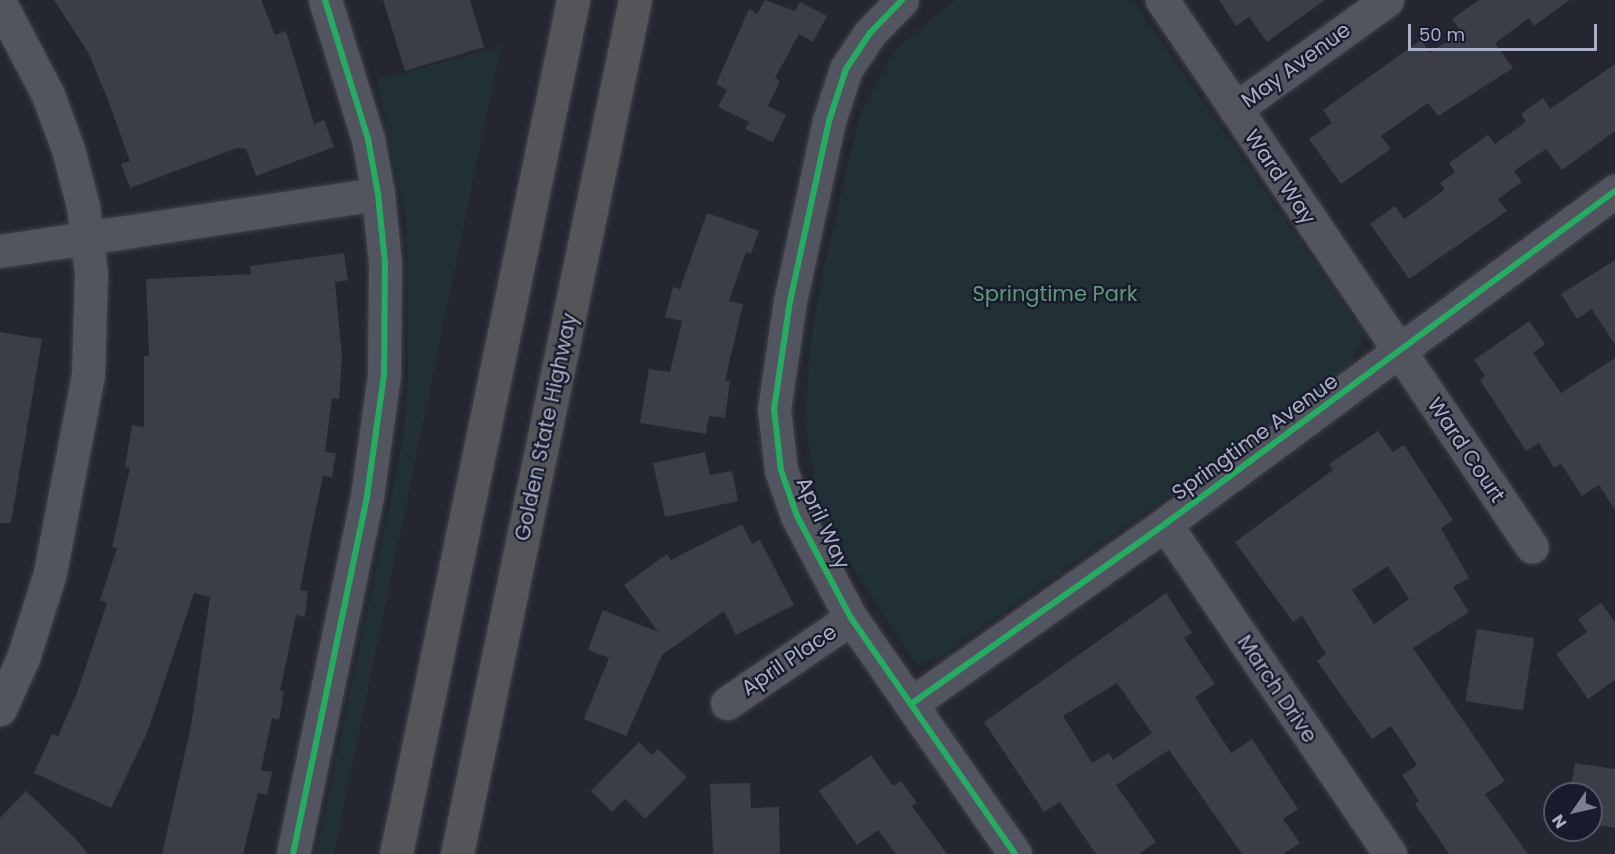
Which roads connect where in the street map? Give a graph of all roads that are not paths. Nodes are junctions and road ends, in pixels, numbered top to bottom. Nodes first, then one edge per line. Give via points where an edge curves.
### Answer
1 (326, 0) edge
2 (573, 0) edge
3 (635, 0) edge
4 (902, 0) edge
5 (1162, 0) edge
6 (1387, 0) edge
7 (0, 3) edge
8 (1235, 109) junction
9 (1615, 191) edge
10 (378, 194) junction
11 (88, 238) junction
12 (0, 250) edge
13 (1399, 353) junction
14 (1165, 524) junction
15 (1532, 547) dead end
16 (852, 618) junction
17 (727, 703) dead end
18 (911, 704) junction
19 (0, 709) edge
20 (293, 854) edge
21 (396, 854) edge
22 (457, 854) edge
23 (1015, 854) edge
24 (1390, 854) edge

1 - 10 street via 358,106
2 - 21 highway
3 - 22 highway, Golden State Highway
4 - 16 street, April Way via 870,33 846,69 829,120 790,301 774,409 781,470 797,516
5 - 8 street, Ward Way
6 - 8 street, May Avenue
7 - 11 street via 48,95 68,149
8 - 13 street, Ward Way
9 - 13 street, Springtime Avenue
10 - 11 street
10 - 20 street via 384,263 384,375 367,496
11 - 12 street
11 - 19 street via 88,375 77,438 50,573 23,658
13 - 14 street, Springtime Avenue
13 - 15 street, Ward Court
14 - 18 street, Springtime Avenue
14 - 24 street, March Drive
16 - 17 street, April Place
16 - 18 street, April Way
18 - 23 street, April Way

